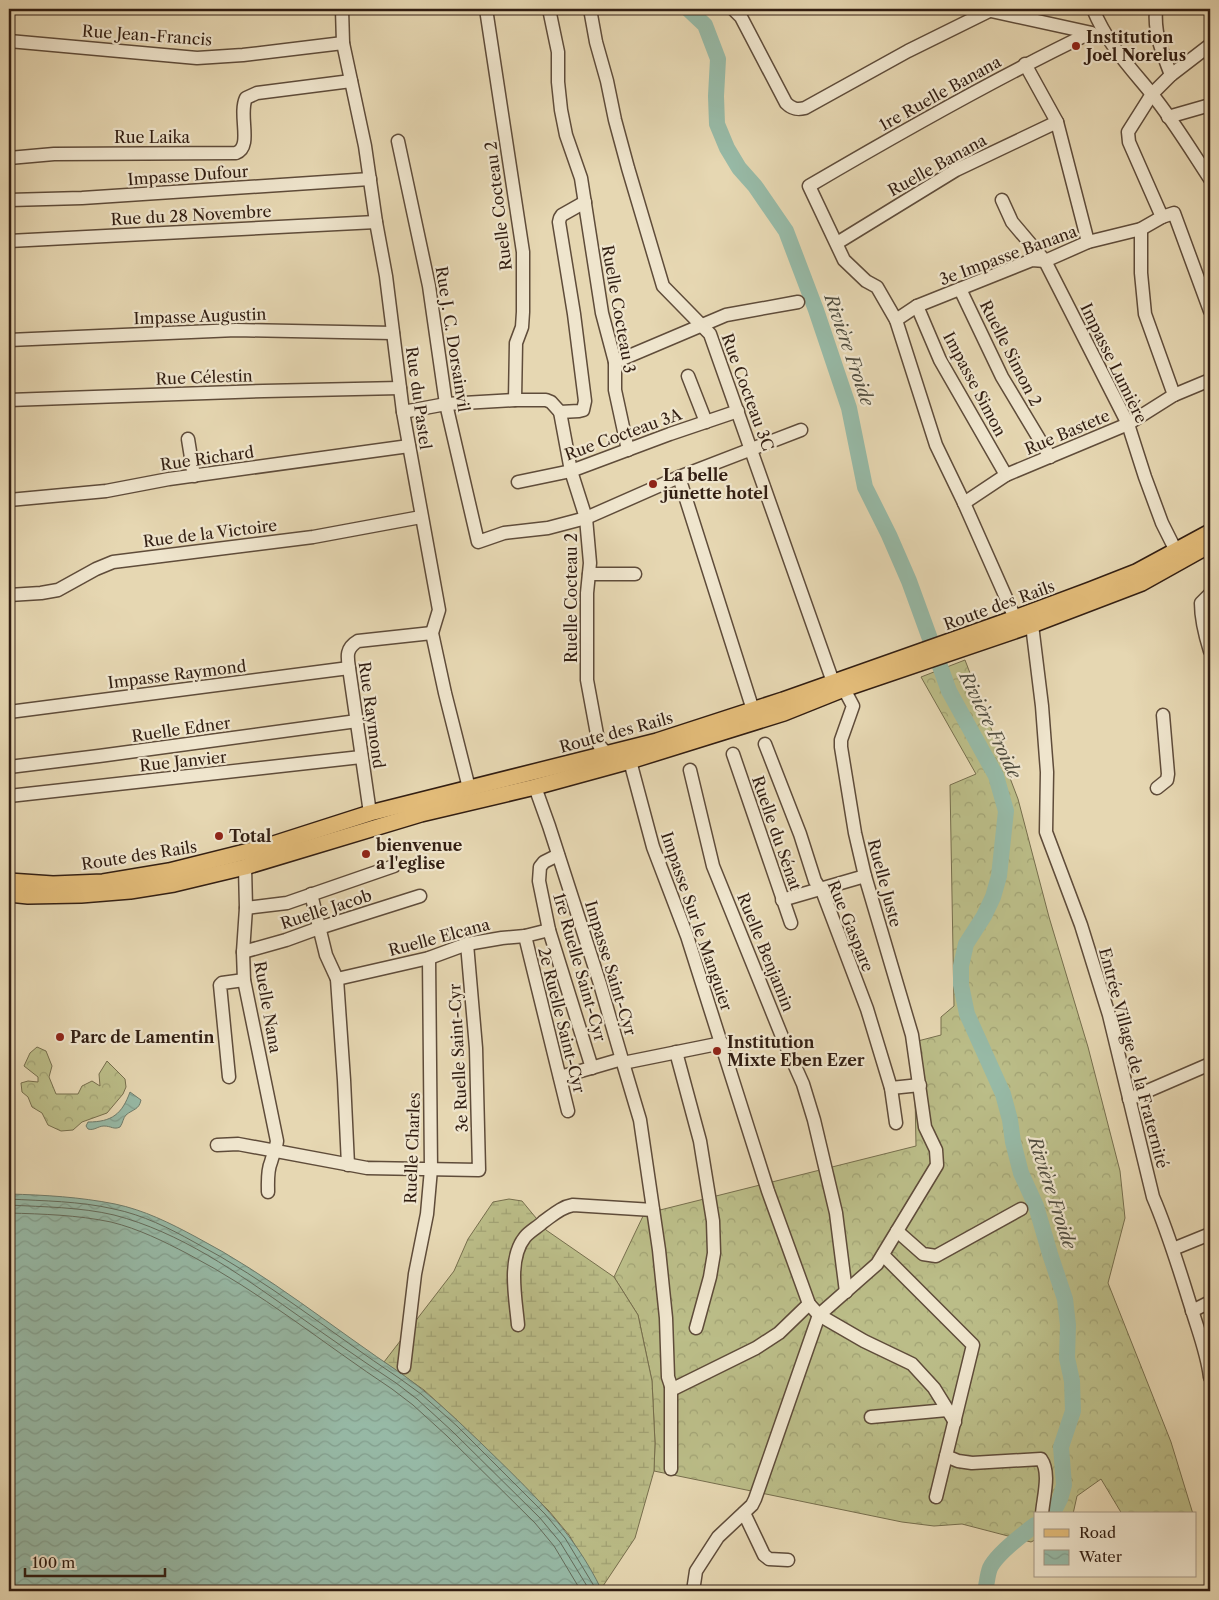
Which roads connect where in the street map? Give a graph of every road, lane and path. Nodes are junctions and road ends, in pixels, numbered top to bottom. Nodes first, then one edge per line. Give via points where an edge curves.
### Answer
1 (342, 9) edge
2 (486, 9) edge
3 (549, 9) edge
4 (590, 9) edge
5 (732, 9) edge
6 (1093, 9) edge
7 (1156, 9) edge
8 (985, 10) edge
9 (1029, 15) edge
10 (1096, 31) junction
11 (9, 41) edge
12 (343, 43) junction
13 (1210, 45) edge
14 (1025, 64) junction
15 (1171, 75) junction
16 (351, 81) junction
17 (1152, 94) junction
18 (1210, 105) edge
19 (1168, 117) junction
20 (1056, 122) junction
21 (398, 142) dead end
22 (9, 158) edge
23 (1210, 178) edge
24 (370, 179) junction
25 (9, 200) edge
26 (1002, 200) dead end
27 (585, 202) junction
28 (1162, 218) junction
29 (376, 222) junction
30 (1141, 229) junction
31 (9, 241) edge
32 (1088, 242) junction
33 (837, 243) junction
34 (1045, 262) junction
35 (960, 289) junction
36 (798, 302) dead end
37 (917, 306) junction
38 (1210, 312) edge
39 (896, 320) junction
40 (702, 325) junction
41 (393, 333) junction
42 (9, 340) edge
43 (615, 362) junction
44 (688, 376) dead end
45 (1210, 380) edge
46 (400, 388) junction
47 (1174, 395) junction
48 (9, 400) edge
49 (515, 400) junction
50 (446, 404) junction
51 (738, 411) junction
52 (403, 412) junction
53 (560, 412) junction
54 (706, 422) junction
55 (1128, 424) junction
56 (802, 430) dead end
57 (188, 439) dead end
58 (409, 446) junction
59 (628, 450) junction
60 (752, 450) junction
61 (1050, 457) junction
62 (571, 471) junction
63 (1006, 475) junction
64 (194, 476) junction
65 (679, 477) junction
66 (518, 482) dead end
67 (9, 500) edge
68 (964, 504) junction
69 (421, 517) junction
70 (586, 518) junction
71 (1210, 532) edge
72 (1210, 546) edge
73 (1176, 551) junction
74 (589, 574) junction
75 (635, 574) dead end
76 (1210, 594) edge
77 (9, 595) edge
78 (1015, 618) junction
79 (1032, 625) junction
80 (432, 633) junction
81 (990, 634) junction
82 (1210, 651) edge
83 (349, 668) junction
84 (839, 686) junction
85 (753, 710) junction
86 (9, 712) edge
87 (1163, 715) dead end
88 (357, 722) junction
89 (765, 744) dead end
90 (607, 754) junction
91 (733, 754) dead end
92 (361, 757) junction
93 (630, 761) junction
94 (9, 766) edge
95 (690, 770) dead end
96 (535, 787) junction
97 (469, 788) junction
98 (1157, 788) dead end
99 (9, 796) edge
100 (370, 813) junction
101 (558, 855) junction
102 (394, 866) dead end
103 (245, 867) junction
104 (865, 876) junction
105 (9, 881) edge
106 (820, 888) junction
107 (9, 894) edge
108 (311, 894) junction
109 (420, 896) dead end
110 (782, 900) junction
111 (246, 908) junction
112 (791, 923) dead end
113 (319, 928) junction
114 (549, 930) junction
115 (525, 936) junction
116 (467, 944) junction
117 (243, 952) junction
118 (429, 958) junction
119 (337, 978) junction
120 (244, 980) junction
121 (722, 1043) junction
122 (676, 1052) junction
123 (622, 1061) junction
124 (1210, 1064) edge
125 (592, 1068) junction
126 (229, 1077) dead end
127 (560, 1077) junction
128 (920, 1085) junction
129 (891, 1088) junction
130 (1129, 1098) junction
131 (568, 1111) dead end
132 (896, 1123) dead end
133 (217, 1145) dead end
134 (276, 1152) junction
135 (348, 1165) junction
136 (432, 1169) junction
137 (268, 1192) dead end
138 (1021, 1209) dead end
139 (653, 1210) junction
140 (898, 1231) junction
141 (1210, 1234) edge
142 (1173, 1248) junction
143 (883, 1255) junction
144 (846, 1292) junction
145 (1210, 1302) edge
146 (809, 1304) junction
147 (1192, 1311) junction
148 (819, 1315) junction
149 (518, 1325) dead end
150 (696, 1328) dead end
151 (1208, 1347) edge
152 (404, 1367) dead end
153 (1210, 1377) edge
154 (671, 1386) junction
155 (947, 1410) junction
156 (871, 1417) dead end
157 (955, 1422) junction
158 (946, 1456) junction
159 (671, 1469) dead end
160 (936, 1497) dead end
161 (1042, 1512) edge
162 (744, 1513) junction
163 (788, 1560) dead end
164 (693, 1591) edge

1 - 12 street, Rue du Pastel
2 - 49 street, Ruelle Cocteau 2 via 523,252 523,312 516,344
3 - 27 street, Ruelle Cocteau 3 via 558,52 561,110
4 - 40 street, Rue Cocteau 3C via 615,120 664,286
5 - 8 street via 741,17 786,103 794,109 805,108
6 - 10 street
7 - 15 street via 1155,29
8 - 9 street
9 - 10 street
10 - 14 street, 1re Ruelle Banana
10 - 17 street
11 - 12 street, Rue Jean-Francis via 197,58
12 - 16 street, Rue du Pastel
13 - 15 street
14 - 20 street
14 - 33 street, 1re Ruelle Banana via 809,186
15 - 17 street
16 - 22 street, Rue Laika via 246,98 242,109 244,145 236,153 54,154
16 - 24 street, Rue du Pastel
17 - 19 street
17 - 28 street via 1128,132 1129,142
18 - 19 street
19 - 23 street
20 - 32 street
20 - 33 street, Ruelle Banana via 956,170
21 - 50 street, Rue J. C. Dorsainvil via 429,286
24 - 25 street, Impasse Dufour
24 - 29 street, Rue du Pastel
26 - 34 street, Impasse Lumière via 1012,222
27 - 43 street, Ruelle Cocteau 3 via 602,313
27 - 53 street via 560,218 585,401 583,410
28 - 30 street, 3e Impasse Banana
28 - 38 street via 1174,213
29 - 31 street, Rue du 28 Novembre
29 - 41 street, Rue du Pastel
30 - 32 street, 3e Impasse Banana
30 - 47 street via 1145,314
32 - 34 street, 3e Impasse Banana
33 - 39 street via 844,260 877,287
34 - 35 street, 3e Impasse Banana via 1032,260
34 - 55 street, Impasse Lumière
35 - 37 street, 3e Impasse Banana
35 - 61 street, Ruelle Simon 2 via 1002,377
36 - 40 street via 726,315
37 - 39 street, 3e Impasse Banana
37 - 63 street, Impasse Simon via 940,360
39 - 68 street via 936,445
40 - 43 street
40 - 51 street, Rue Cocteau 3C via 710,334
41 - 42 street, Impasse Augustin via 236,330
41 - 46 street, Rue du Pastel
43 - 59 street, Ruelle Cocteau 3 via 615,390
44 - 54 street
45 - 47 street, Rue Bastete
46 - 48 street, Rue Célestin
46 - 52 street, Rue du Pastel
47 - 55 street, Rue Bastete
49 - 50 street
49 - 53 street via 546,400
50 - 52 street
50 - 70 street, Rue J. C. Dorsainvil via 478,542 504,533 548,528
51 - 54 street, Rue Cocteau 3A
51 - 60 street, Rue Cocteau 3C
52 - 58 street, Rue du Pastel
53 - 62 street, Ruelle Cocteau 2
54 - 59 street, Rue Cocteau 3A
55 - 61 street, Rue Bastete
55 - 73 street, Impasse Lumière via 1145,477
56 - 60 street
57 - 64 street
58 - 64 street, Rue Richard
58 - 69 street, Rue du Pastel
59 - 62 street, Rue Cocteau 3A
60 - 65 street
60 - 84 street, Rue Cocteau 3C
61 - 63 street, Rue Bastete
62 - 66 street, Rue Cocteau 3A
62 - 70 street, Ruelle Cocteau 2
63 - 68 street, Rue Bastete
64 - 67 street, Rue Richard via 106,491
65 - 70 street
65 - 85 street
68 - 78 street
69 - 77 street, Rue de la Victoire via 313,537 113,562 58,590
69 - 80 street, Rue du Pastel via 439,610
70 - 74 street, Ruelle Cocteau 2
71 - 73 main road, Route des Rails
72 - 79 main road, Route des Rails via 1142,584
73 - 78 main road, Route des Rails via 1136,572
74 - 75 street
74 - 90 street, Ruelle Cocteau 2 via 587,680 599,745
76 - 82 street via 1201,602 1201,620
78 - 81 main road, Route des Rails
79 - 81 main road, Route des Rails
79 - 130 street, Entrée Village de la Fraternité via 1047,772 1046,832 1098,979
80 - 83 street, Rue Raymond via 358,641 352,644 347,656
80 - 97 street, Rue du Pastel
81 - 84 main road, Route des Rails
83 - 86 street, Impasse Raymond
83 - 88 street, Rue Raymond
84 - 85 main road, Route des Rails
84 - 93 main road, Route des Rails via 775,716
84 - 104 street, Ruelle Juste via 852,706 841,740 842,755
85 - 90 main road, Route des Rails
87 - 98 street via 1168,774 1167,780
88 - 92 street, Rue Raymond
88 - 94 street, Ruelle Edner
89 - 106 street, Rue Gaspare
90 - 97 main road, Route des Rails
91 - 110 street, Ruelle du Sénat
92 - 99 street, Rue Janvier
92 - 100 street, Rue Raymond
93 - 96 main road, Route des Rails
93 - 121 street, Impasse Sur le Manguier via 644,818
95 - 144 street, Ruelle Benjamin via 713,866 803,1084 814,1120 836,1213
96 - 101 street, Impasse Saint-Cyr
96 - 103 main road, Route des Rails via 421,814
97 - 100 main road, Route des Rails
100 - 105 main road, Route des Rails via 261,848 169,872 89,882
101 - 114 street, 1re Ruelle Saint-Cyr via 544,862 539,872
101 - 123 street, Impasse Saint-Cyr
102 - 108 street
103 - 107 main road, Route des Rails via 130,892
103 - 111 street, Ruelle Nana
104 - 106 street
104 - 128 street, Ruelle Juste via 912,1035
106 - 110 street
106 - 129 street, Rue Gaspare via 866,1009
108 - 111 street via 287,903
108 - 113 street
109 - 113 street, Ruelle Jacob
110 - 112 street, Ruelle du Sénat
111 - 117 street, Ruelle Nana
113 - 117 street, Ruelle Jacob
113 - 119 street via 326,955
114 - 115 street, Ruelle Elcana
114 - 125 street, 1re Ruelle Saint-Cyr
115 - 116 street, Ruelle Elcana
115 - 127 street, 2e Ruelle Saint-Cyr
116 - 118 street, Ruelle Elcana
116 - 136 street, 3e Ruelle Saint-Cyr via 476,1048 479,1170
117 - 120 street, Ruelle Nana
118 - 119 street, Ruelle Elcana
118 - 136 street, Ruelle Charles
119 - 135 street
120 - 126 street via 220,985
120 - 134 street, Ruelle Nana via 276,1136
121 - 122 street
121 - 146 street, Impasse Sur le Manguier via 768,1191
122 - 123 street
122 - 150 street via 700,1141 713,1221 714,1253
123 - 125 street
123 - 139 street, Impasse Saint-Cyr via 640,1120
124 - 130 street
125 - 127 street
127 - 131 street, 2e Ruelle Saint-Cyr
128 - 129 street
128 - 140 street, Ruelle Juste via 925,1127 936,1150 937,1165
129 - 132 street, Rue Gaspare
130 - 142 street, Entrée Village de la Fraternité via 1153,1197
133 - 134 street via 238,1144
134 - 135 street
134 - 137 street via 270,1162
135 - 136 street
136 - 152 street, Ruelle Charles
138 - 140 street via 936,1256 923,1254
139 - 149 street via 565,1206 526,1236 516,1259 514,1280
139 - 154 street, Impasse Saint-Cyr
140 - 143 street, Ruelle Juste
141 - 142 street
142 - 147 street, Entrée Village de la Fraternité
143 - 144 street, Ruelle Juste
143 - 157 street via 974,1345
144 - 148 street, Ruelle Juste
145 - 147 street
146 - 148 street, Impasse Sur le Manguier
146 - 154 street via 779,1333 756,1348 675,1388
147 - 151 street, Entrée Village de la Fraternité
148 - 155 street, Impasse Sur le Manguier via 912,1364 934,1388
148 - 162 street via 755,1499
151 - 153 street, Entrée Village de la Fraternité
154 - 159 street, Impasse Saint-Cyr
155 - 156 street
155 - 157 street, Impasse Sur le Manguier
157 - 158 street
158 - 160 street
158 - 161 street via 972,1463 1041,1459 1046,1473
162 - 163 street via 764,1556
162 - 164 street via 718,1537 696,1571

